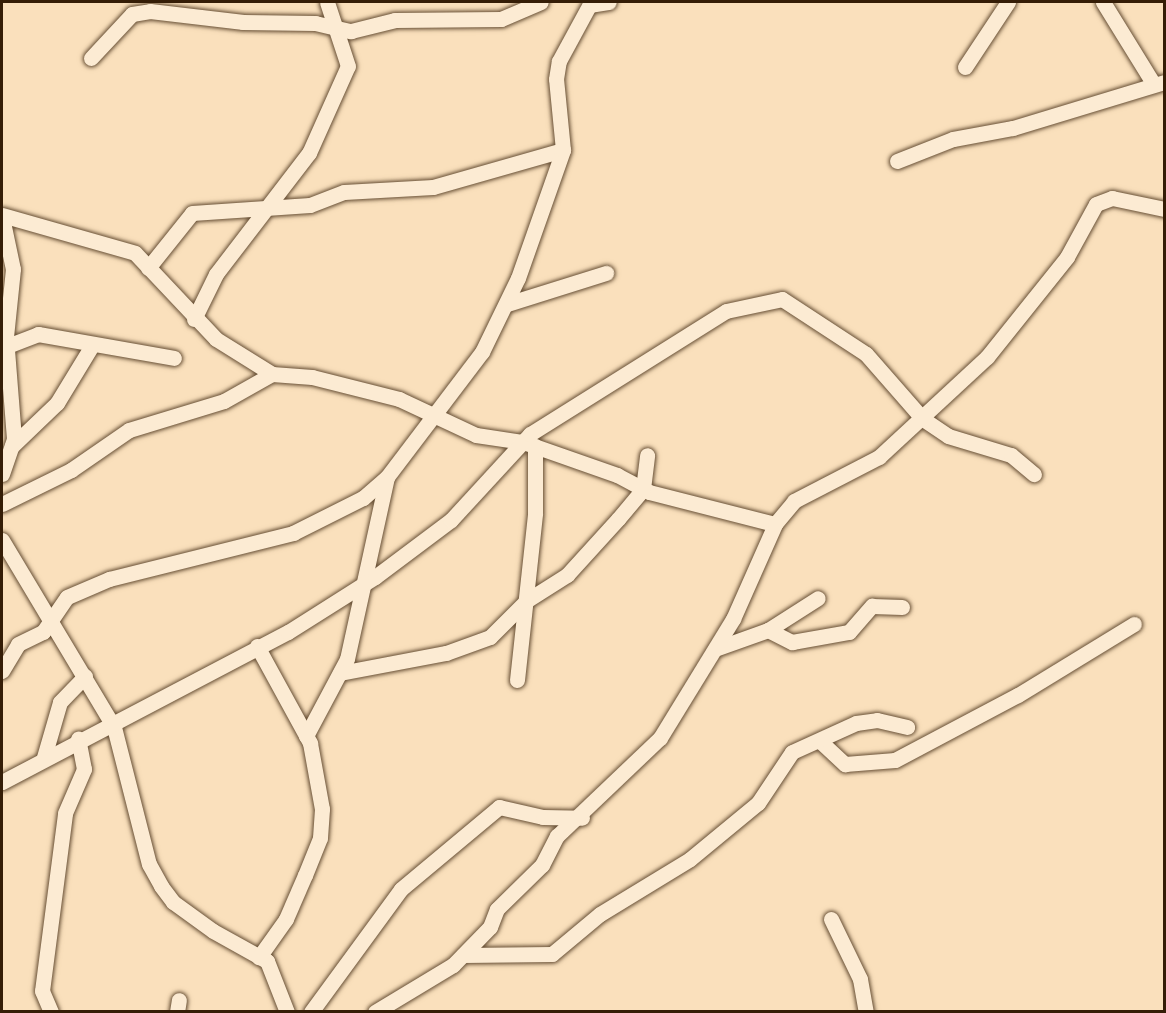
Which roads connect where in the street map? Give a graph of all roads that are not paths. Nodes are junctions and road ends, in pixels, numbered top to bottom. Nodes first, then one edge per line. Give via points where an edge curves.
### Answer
1 (327, 2) edge
2 (541, 2) edge
3 (609, 2) edge
4 (1008, 2) edge
5 (1103, 2) edge
6 (591, 3) edge
7 (333, 28) junction
8 (91, 58) dead end
9 (965, 67) dead end
10 (1159, 83) edge
11 (563, 150) junction
12 (897, 161) dead end
13 (264, 206) junction
14 (1164, 209) edge
15 (2, 216) edge
16 (148, 268) junction
17 (606, 273) dead end
18 (7, 289) edge
19 (507, 304) junction
20 (194, 319) junction
21 (4, 346) edge
22 (91, 347) junction
23 (174, 358) dead end
24 (272, 374) junction
25 (7, 384) edge
26 (431, 414) junction
27 (923, 419) junction
28 (529, 444) junction
29 (12, 446) junction
30 (646, 455) dead end
31 (2, 474) edge
32 (1034, 474) dead end
33 (387, 477) junction
34 (643, 489) junction
35 (2, 504) edge
36 (775, 524) junction
37 (2, 540) edge
38 (363, 583) junction
39 (818, 598) dead end
40 (526, 601) junction
41 (902, 607) dead end
42 (52, 618) junction
43 (1134, 624) dead end
44 (768, 630) junction
45 (257, 646) junction
46 (715, 649) junction
47 (2, 671) edge
48 (340, 673) junction
49 (85, 676) junction
50 (517, 680) dead end
51 (111, 722) junction
52 (907, 727) dead end
53 (306, 736) junction
54 (78, 739) junction
55 (820, 742) junction
56 (44, 757) junction
57 (2, 782) edge
58 (582, 818) junction
59 (831, 920) dead end
60 (463, 955) junction
61 (259, 957) junction
62 (51, 1011) edge
63 (287, 1011) edge
64 (311, 1011) edge
65 (375, 1011) edge
66 (866, 1011) edge

1 - 7 street
2 - 7 street via 501,19 395,20 351,31
3 - 6 street
4 - 9 street
5 - 10 street
6 - 11 street via 557,70
7 - 8 street via 150,11 132,14
7 - 13 street via 348,66 309,153
10 - 12 street via 1013,128 953,139
11 - 13 street via 433,187 365,189 310,205
11 - 19 street
13 - 16 street via 192,213
13 - 20 street via 216,274
14 - 27 street via 1112,198 1096,204 1067,257 987,357
15 - 16 street via 135,253
15 - 18 street via 9,232
16 - 20 street
17 - 19 street
18 - 21 street
19 - 26 street via 482,352
20 - 24 street
21 - 22 street via 38,334
21 - 25 street
22 - 23 street
22 - 29 street via 57,403
24 - 26 street via 312,377 399,399
24 - 35 street via 224,401 129,430 71,470
25 - 29 street
26 - 28 street via 476,435
26 - 33 street
27 - 28 street via 866,354 782,299 726,311 626,369
27 - 32 street via 948,436 1011,455
27 - 36 street via 879,456 794,501
28 - 34 street
28 - 38 street via 451,520
28 - 40 street
29 - 31 street
30 - 34 street
33 - 38 street
33 - 42 street via 363,498 293,533 110,579 67,597
34 - 36 street
34 - 40 street via 567,575
36 - 46 street via 751,586
37 - 42 street
38 - 45 street
38 - 48 street
39 - 44 street
40 - 48 street via 490,637 472,646
40 - 50 street
41 - 44 street via 872,606 849,632 810,640 792,642
42 - 47 street via 43,632 18,644
42 - 49 street
43 - 55 street via 1018,695 895,760 846,764
44 - 46 street
45 - 51 street
45 - 53 street
46 - 58 street via 660,738
48 - 53 street
49 - 51 street
49 - 56 street via 60,702
51 - 54 street
51 - 61 street via 125,757 149,864 161,886 173,902
52 - 55 street via 877,720 856,723
53 - 61 street via 318,774 320,838 286,919
54 - 56 street
54 - 62 street via 84,769 64,813 42,992
55 - 60 street via 792,752 758,803 690,859 600,914 552,954
56 - 57 street
58 - 60 street via 557,836 542,865 497,909 490,927
58 - 64 street via 543,817 499,807 401,890
59 - 66 street via 860,979
60 - 65 street
61 - 63 street via 274,974

